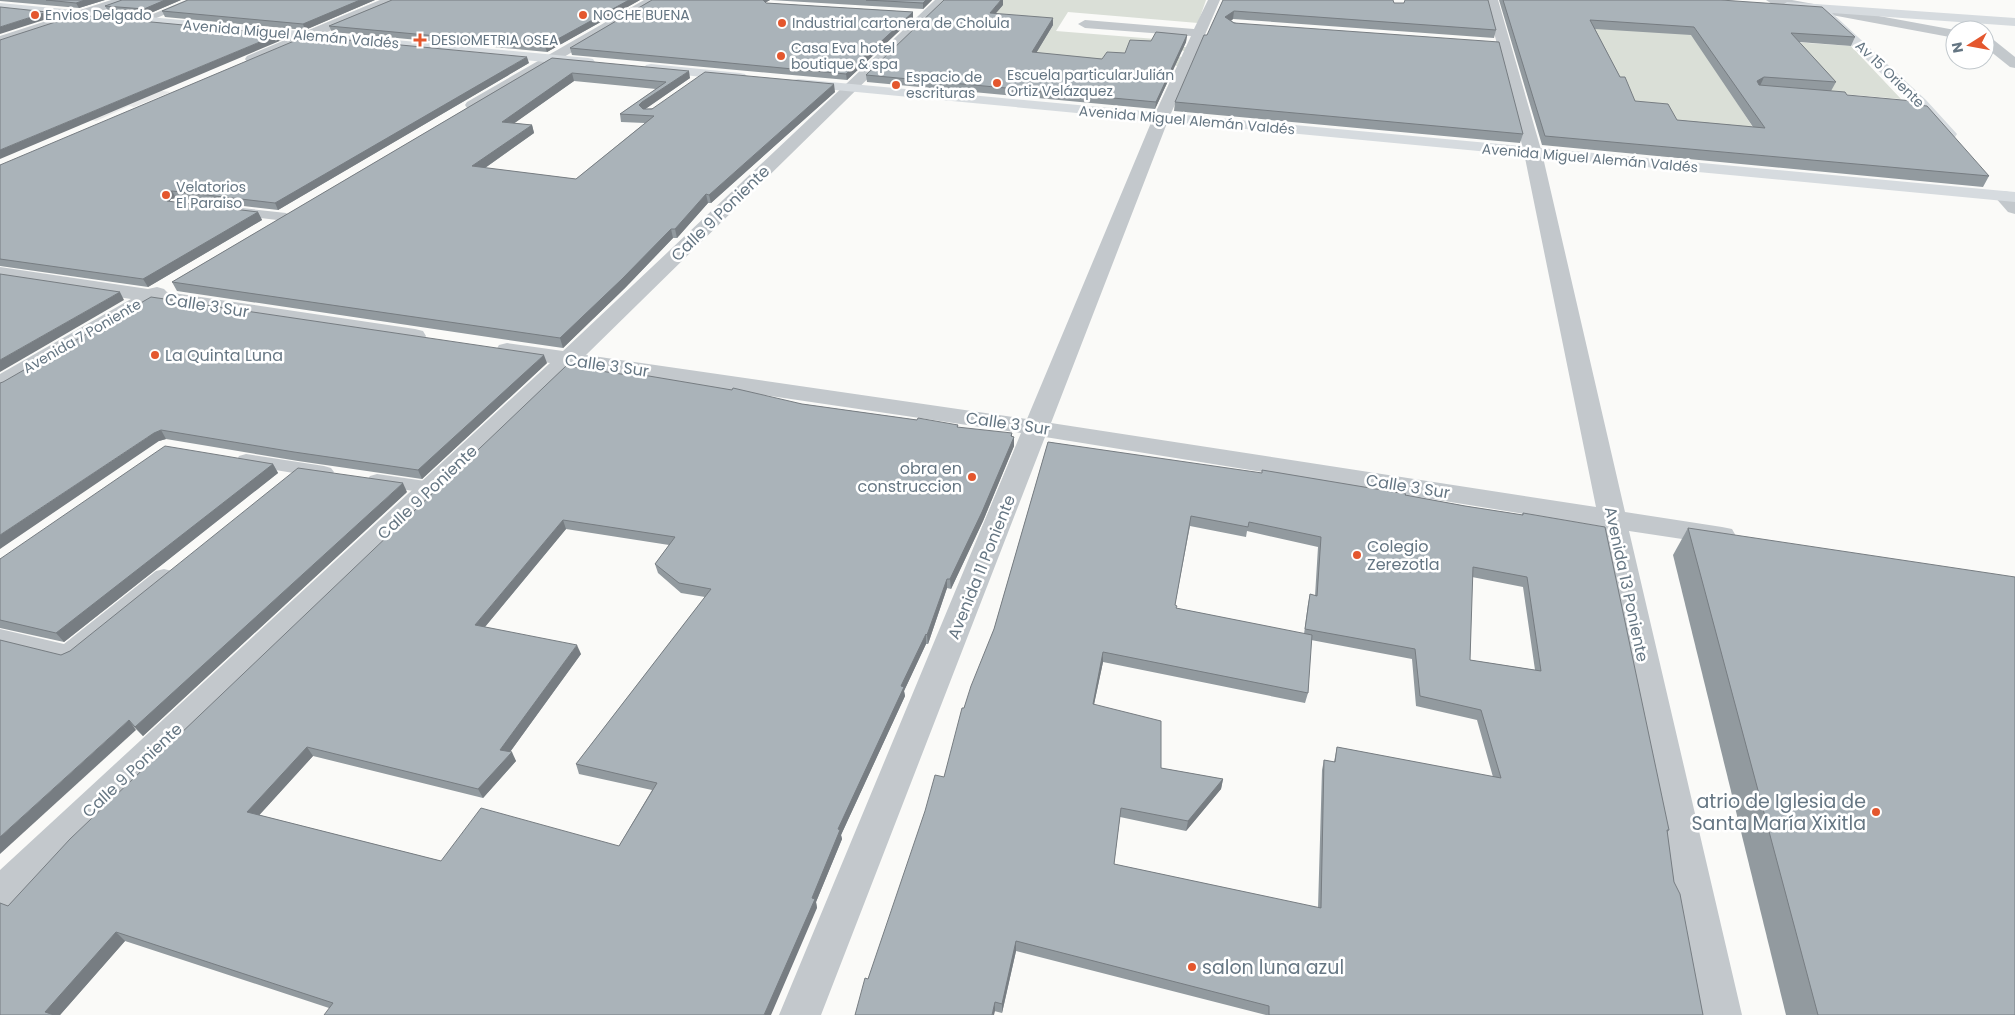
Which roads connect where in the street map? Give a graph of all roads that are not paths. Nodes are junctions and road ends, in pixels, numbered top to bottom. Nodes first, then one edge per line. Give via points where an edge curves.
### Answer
1 (123, 0) edge
2 (194, 0) edge
3 (391, 0) edge
4 (653, 0) edge
5 (942, 0) edge
6 (1214, 0) edge
7 (1492, 0) edge
8 (1768, 2) edge
9 (1816, 4) edge
10 (0, 7) edge
11 (80, 14) junction
12 (911, 14) edge
13 (927, 14) junction
14 (144, 20) junction
15 (2015, 22) edge
16 (1085, 24) dead end
17 (1945, 32) edge
18 (1199, 33) junction
19 (306, 36) junction
20 (0, 42) edge
21 (1995, 42) edge
22 (2015, 46) edge
23 (1995, 48) edge
24 (551, 58) junction
25 (599, 63) edge
26 (2015, 64) edge
27 (234, 67) edge
28 (638, 67) edge
29 (706, 73) junction
30 (754, 78) edge
31 (783, 81) edge
32 (691, 82) edge
33 (851, 88) junction
34 (1902, 102) edge
35 (1921, 103) junction
36 (457, 114) edge
37 (1161, 118) junction
38 (1959, 146) edge
39 (1533, 153) junction
40 (1991, 182) edge
41 (2011, 201) edge
42 (303, 207) edge
43 (222, 209) edge
44 (286, 217) junction
45 (261, 232) edge
46 (0, 273) edge
47 (178, 280) edge
48 (151, 296) junction
49 (442, 340) edge
50 (481, 346) edge
51 (568, 359) junction
52 (0, 384) edge
53 (1037, 428) junction
54 (223, 456) edge
55 (298, 469) junction
56 (275, 487) edge
57 (432, 488) junction
58 (1613, 519) junction
59 (1741, 539) edge
60 (183, 561) edge
61 (0, 637) edge
62 (0, 895) edge
63 (800, 1015) edge
64 (1721, 1015) edge

1 - 11 street
2 - 14 lane
3 - 19 street
4 - 24 street
5 - 13 street, Calle 9 Poniente
6 - 18 street, Avenida 11 Poniente
7 - 39 street, Avenida 13 Poniente via 1499,45
8 - 9 main road
9 - 15 main road
9 - 17 street
9 - 35 main road, Av 15 Oriente
10 - 11 main road, Avenida Miguel Alemán Valdés
11 - 14 main road, Avenida Miguel Alemán Valdés
11 - 20 street
12 - 13 lane
13 - 33 street, Calle 9 Poniente
14 - 19 main road, Avenida Miguel Alemán Valdés
16 - 18 street
18 - 37 street, Avenida 11 Poniente
19 - 24 main road, Avenida Miguel Alemán Valdés
19 - 27 street
21 - 22 street
23 - 26 street
24 - 25 main road, Avenida Miguel Alemán Valdés
24 - 36 street
28 - 29 main road
29 - 30 main road
29 - 32 lane
31 - 33 main road, Avenida Miguel Alemán Valdés
33 - 37 main road, Avenida Miguel Alemán Valdés
33 - 51 street, Calle 9 Poniente
34 - 35 lane
35 - 38 main road, Av 15 Oriente
37 - 39 main road, Avenida Miguel Alemán Valdés
37 - 53 street, Avenida 11 Poniente
39 - 41 main road, Avenida Miguel Alemán Valdés
39 - 58 street, Avenida 13 Poniente
40 - 41 main road
42 - 44 street
43 - 44 lane
44 - 45 street
46 - 48 street, Calle 3 Sur
47 - 48 street, Avenida 7 Poniente
48 - 49 street, Calle 3 Sur
48 - 52 street, Avenida 7 Poniente
50 - 51 street, Calle 3 Sur
51 - 53 street, Calle 3 Sur
51 - 57 street, Calle 9 Poniente
53 - 58 street, Calle 3 Sur
53 - 63 street, Avenida 11 Poniente
54 - 55 lane
55 - 56 lane
55 - 57 lane
57 - 62 street, Calle 9 Poniente
58 - 59 street, Calle 3 Sur
58 - 64 street, Avenida 13 Poniente
60 - 61 lane via 68,653

